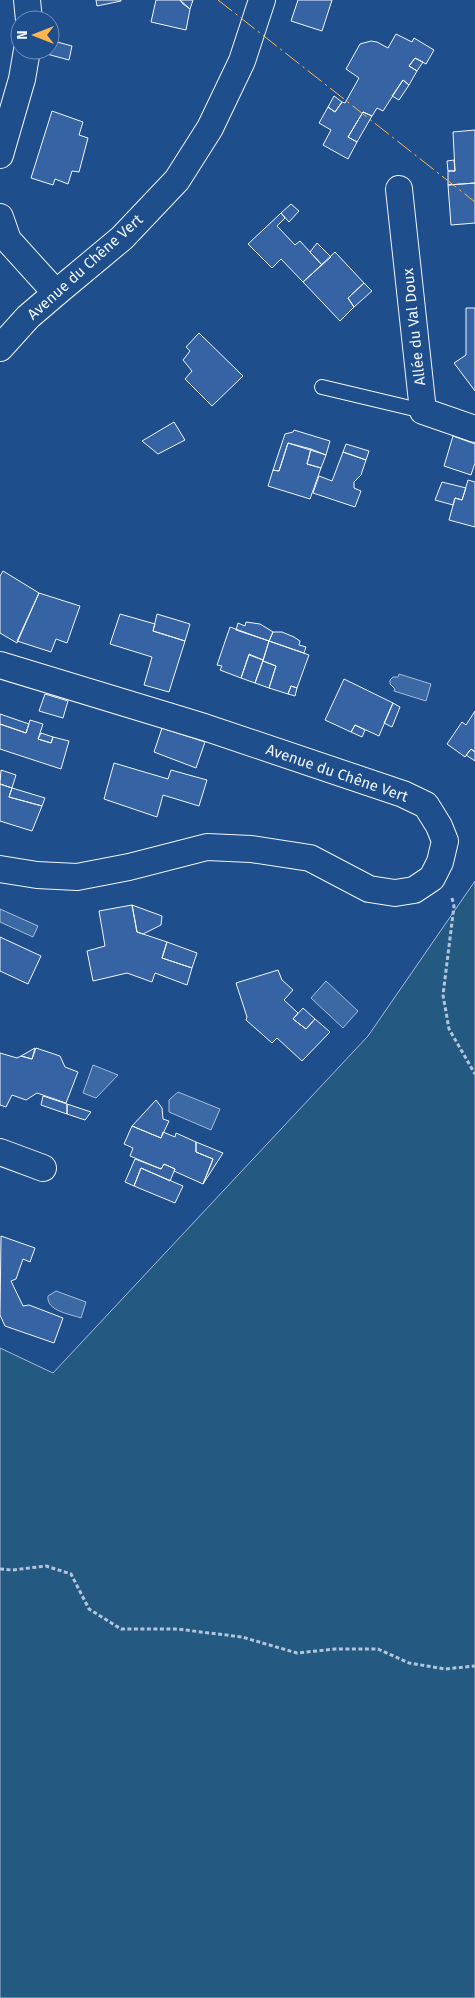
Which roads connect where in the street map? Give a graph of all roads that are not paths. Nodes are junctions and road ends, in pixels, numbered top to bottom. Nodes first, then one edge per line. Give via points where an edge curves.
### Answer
1 (262, 0) edge
2 (25, 60) edge
3 (0, 155) edge
4 (399, 189) dead end
5 (0, 217) edge
6 (56, 293) junction
7 (0, 348) edge
8 (322, 387) dead end
9 (423, 412) junction
10 (475, 429) edge
11 (0, 665) edge
12 (0, 869) edge
13 (0, 1152) edge
14 (43, 1168) dead end

1 - 6 street, Avenue du Chêne Vert via 242,61 210,128 177,180 122,238
2 - 3 street
4 - 9 street, Allée du Val Doux
5 - 6 street via 8,240
6 - 7 street, Avenue du Chêne Vert
8 - 9 lane
9 - 10 street
11 - 12 street, Avenue du Chêne Vert via 204,727 403,794 426,805 445,841 432,878 414,890 395,893 369,889 310,858 251,849 207,847 77,877
13 - 14 street

